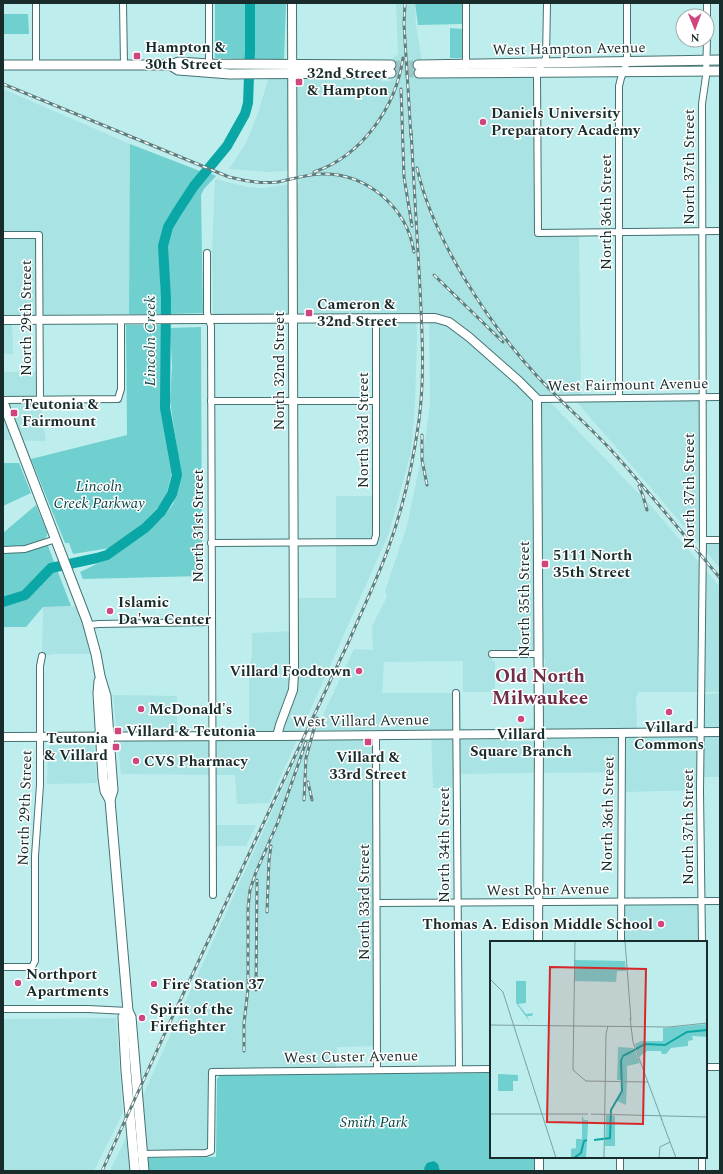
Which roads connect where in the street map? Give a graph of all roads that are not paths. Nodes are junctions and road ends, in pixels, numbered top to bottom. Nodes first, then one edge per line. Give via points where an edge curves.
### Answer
1 (36, 3) edge
2 (123, 3) edge
3 (209, 3) edge
4 (292, 3) edge
5 (466, 3) edge
6 (547, 3) edge
7 (627, 3) edge
8 (707, 48) edge
9 (720, 60) edge
10 (707, 61) junction
11 (627, 62) junction
12 (543, 64) junction
13 (3, 65) edge
14 (36, 65) junction
15 (124, 65) junction
16 (209, 69) junction
17 (391, 69) tunnel mouth
18 (419, 69) tunnel mouth
19 (466, 69) junction
20 (292, 70) junction
21 (706, 71) junction
22 (720, 71) edge
23 (623, 72) junction
24 (537, 73) junction
25 (720, 231) edge
26 (619, 232) junction
27 (702, 232) junction
28 (3, 235) edge
29 (207, 253) dead end
30 (376, 318) junction
31 (209, 319) junction
32 (293, 319) junction
33 (3, 320) edge
34 (39, 320) junction
35 (121, 320) junction
36 (619, 397) junction
37 (703, 397) junction
38 (720, 397) edge
39 (537, 399) junction
40 (40, 400) junction
41 (3, 401) edge
42 (211, 401) junction
43 (293, 401) junction
44 (375, 401) junction
45 (703, 540) junction
46 (720, 540) edge
47 (56, 541) junction
48 (211, 543) junction
49 (293, 543) junction
50 (3, 550) edge
51 (211, 622) junction
52 (88, 626) junction
53 (492, 654) dead end
54 (539, 654) junction
55 (42, 656) dead end
56 (456, 693) dead end
57 (720, 732) edge
58 (701, 733) junction
59 (456, 734) junction
60 (539, 734) junction
61 (622, 734) junction
62 (376, 735) junction
63 (40, 736) junction
64 (105, 736) junction
65 (212, 736) junction
66 (277, 736) junction
67 (3, 737) edge
68 (213, 896) dead end
69 (720, 901) edge
70 (621, 902) junction
71 (702, 902) junction
72 (377, 903) junction
73 (538, 903) junction
74 (457, 904) junction
75 (538, 941) edge
76 (620, 941) edge
77 (702, 941) edge
78 (3, 967) edge
79 (3, 1009) edge
80 (128, 1011) junction
81 (707, 1067) edge
82 (720, 1067) edge
83 (459, 1069) junction
84 (490, 1069) edge
85 (377, 1070) junction
86 (138, 1154) junction
87 (539, 1158) edge
88 (620, 1158) edge
89 (702, 1158) edge
90 (135, 1171) edge
91 (144, 1171) edge
92 (539, 1171) edge
93 (620, 1171) edge
94 (702, 1171) edge

1 - 14 street
2 - 15 street
3 - 16 street
4 - 20 street, North 32nd Street
5 - 19 street
6 - 12 street via 546,58
7 - 11 street, North 36th Street
8 - 10 street, North 37th Street
9 - 10 main road, West Hampton Avenue
10 - 11 main road, West Hampton Avenue
10 - 21 street, North 37th Street
11 - 12 main road, West Hampton Avenue
11 - 23 street, North 36th Street
12 - 19 main road, West Hampton Avenue
12 - 24 street
13 - 14 main road
14 - 15 main road
15 - 16 main road via 170,65 179,62
16 - 20 main road
17 - 20 main road
18 - 19 main road, West Hampton Avenue
19 - 24 main road, West Hampton Avenue
20 - 32 street, North 32nd Street
21 - 22 main road, West Hampton Avenue
21 - 23 main road, West Hampton Avenue
21 - 27 street, North 37th Street via 702,104
23 - 24 main road, West Hampton Avenue
23 - 26 street, North 36th Street via 619,86
24 - 26 street via 538,232
25 - 27 street
26 - 27 street
26 - 36 street, North 36th Street
27 - 37 street, North 37th Street
28 - 34 street, North 29th Street via 39,235
29 - 31 street, North 31st Street
30 - 32 street
30 - 39 street via 435,318 449,322
30 - 44 street, North 33rd Street
31 - 32 street
31 - 35 street
31 - 42 street, North 31st Street
32 - 43 street, North 32nd Street
33 - 34 street
34 - 35 street
34 - 40 street, North 29th Street
35 - 40 street via 121,389 118,399
36 - 37 street, West Fairmount Avenue
36 - 39 street, West Fairmount Avenue
37 - 38 street, West Fairmount Avenue
37 - 45 street, North 37th Street
39 - 54 street, North 35th Street
40 - 41 street
41 - 47 main road
42 - 43 street
42 - 48 street, North 31st Street
43 - 44 street
43 - 49 street, North 32nd Street
44 - 49 street, North 33rd Street via 374,542
45 - 46 street
45 - 58 street, North 37th Street
47 - 50 street via 24,549
47 - 52 main road
48 - 49 street
48 - 51 street, North 31st Street
49 - 66 street, North 32nd Street via 293,690
51 - 52 street
51 - 65 street, North 31st Street
52 - 64 main road via 100,676 98,694
53 - 54 street
54 - 60 street, North 35th Street
55 - 63 street, North 29th Street
56 - 59 street, North 34th Street
57 - 58 street, West Villard Avenue
58 - 61 street, West Villard Avenue
58 - 71 street, North 37th Street
59 - 60 street, West Villard Avenue
59 - 62 street, West Villard Avenue
59 - 74 street, North 34th Street
60 - 61 street, West Villard Avenue
60 - 73 street, North 35th Street
61 - 70 street, North 36th Street
62 - 66 street, West Villard Avenue
62 - 72 street, North 33rd Street
63 - 64 street, West Villard Avenue
63 - 67 street, West Villard Avenue
63 - 78 street, North 29th Street via 35,856 35,961 32,967
64 - 65 street, West Villard Avenue
64 - 80 main road via 105,791 110,800
65 - 66 street, West Villard Avenue
65 - 68 street, North 31st Street
69 - 71 street, West Rohr Avenue
70 - 71 street, West Rohr Avenue
70 - 73 street, West Rohr Avenue
70 - 76 street, North 36th Street
71 - 77 street, North 37th Street
72 - 74 street, West Rohr Avenue
72 - 85 street, North 33rd Street
73 - 74 street, West Rohr Avenue
73 - 75 street, North 35th Street
74 - 83 street, North 34th Street
79 - 80 street
80 - 86 main road via 123,1017 126,1071
81 - 82 street
83 - 84 street, West Custer Avenue
83 - 85 street, West Custer Avenue
85 - 86 street, West Custer Avenue via 212,1072 211,1151
86 - 90 main road
86 - 91 main road
87 - 92 street
88 - 93 street
89 - 94 street

